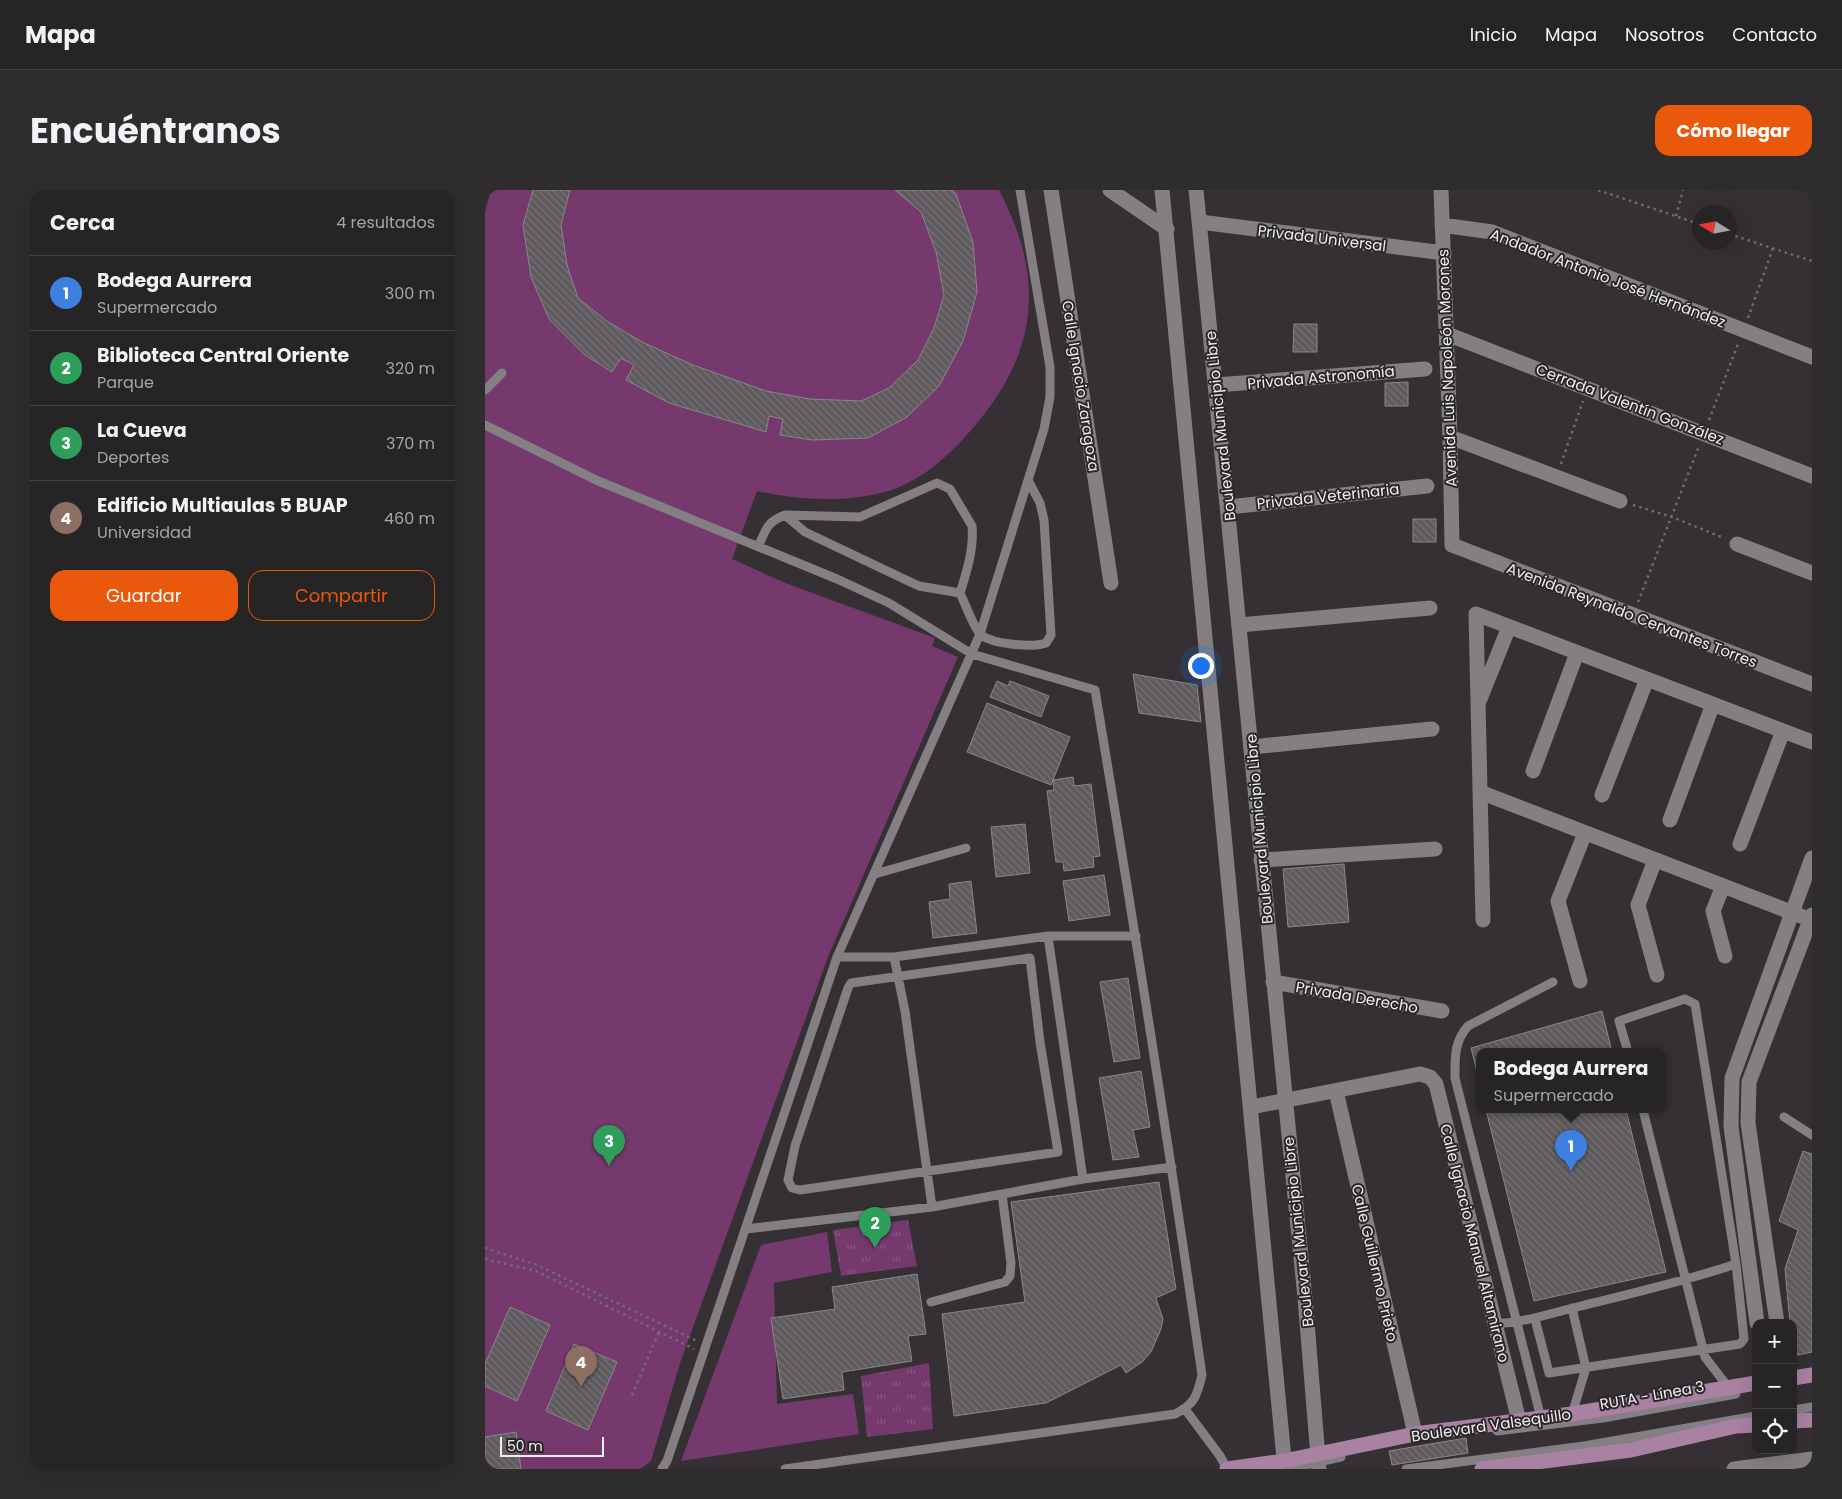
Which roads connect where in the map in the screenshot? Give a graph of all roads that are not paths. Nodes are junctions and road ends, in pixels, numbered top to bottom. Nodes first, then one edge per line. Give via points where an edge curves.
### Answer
1 (1020, 190) edge
2 (1051, 190) edge
3 (1110, 190) edge
4 (1162, 190) edge
5 (1196, 190) edge
6 (1441, 190) edge
7 (1199, 222) junction
8 (1442, 225) junction
9 (1167, 229) junction
10 (1444, 253) junction
11 (1447, 334) junction
12 (1812, 356) edge
13 (1425, 369) dead end
14 (502, 373) dead end
15 (1216, 385) junction
16 (485, 390) edge
17 (485, 425) edge
18 (1450, 437) junction
19 (1812, 476) edge
20 (1028, 480) junction
21 (1427, 486) dead end
22 (1620, 501) road end
23 (1228, 507) junction
24 (785, 515) junction
25 (1737, 544) road end
26 (1452, 545) joint
27 (759, 546) junction
28 (1812, 573) edge
29 (1111, 583) dead end
30 (960, 593) junction
31 (1430, 608) dead end
32 (1239, 625) junction
33 (1509, 627) junction
34 (980, 634) junction
35 (1577, 653) junction
36 (972, 654) junction
37 (1647, 679) junction
38 (1812, 684) edge
39 (1713, 704) junction
40 (1478, 705) junction
41 (1432, 730) dead end
42 (1783, 731) junction
43 (1812, 742) edge
44 (1251, 747) junction
45 (1533, 770) dead end
46 (1480, 792) junction
47 (1602, 795) dead end
48 (1670, 820) dead end
49 (1585, 832) junction
50 (1740, 844) dead end
51 (965, 848) dead end
52 (1435, 849) dead end
53 (1812, 858) edge
54 (1261, 860) junction
55 (1655, 860) junction
56 (875, 874) junction
57 (1723, 886) junction
58 (1791, 912) junction
59 (1811, 917) edge
60 (1483, 920) dead end
61 (1048, 936) junction
62 (1136, 936) junction
63 (1725, 956) dead end
64 (837, 957) junction
65 (894, 957) junction
66 (1657, 975) dead end
67 (899, 976) junction
68 (1580, 981) dead end
69 (1273, 982) junction
70 (1553, 982) dead end
71 (1442, 1011) dead end
72 (1627, 1048) edge
73 (1732, 1078) junction
74 (1749, 1082) junction
75 (1336, 1091) junction
76 (1285, 1102) junction
77 (1251, 1108) junction
78 (1644, 1113) edge
79 (1784, 1117) dead end
80 (1812, 1123) edge
81 (1809, 1134) edge
82 (1172, 1167) junction
83 (927, 1170) junction
84 (1083, 1180) junction
85 (1002, 1194) junction
86 (932, 1207) junction
87 (746, 1229) junction
88 (1764, 1230) junction
89 (1745, 1234) junction
90 (1736, 1264) junction
91 (1685, 1281) junction
92 (931, 1302) dead end
93 (1775, 1306) junction
94 (1572, 1308) junction
95 (1756, 1316) edge
96 (1777, 1319) edge
97 (1535, 1320) junction
98 (1516, 1323) junction
99 (1495, 1324) junction
100 (1704, 1351) junction
101 (1586, 1368) junction
102 (1812, 1375) edge
103 (1797, 1377) edge
104 (1812, 1382) edge
105 (1752, 1384) edge
106 (1797, 1384) edge
107 (1728, 1387) junction
108 (1752, 1391) edge
109 (1812, 1407) edge
110 (1185, 1409) junction
111 (1797, 1409) edge
112 (1572, 1414) junction
113 (1752, 1417) edge
114 (1541, 1418) junction
115 (1812, 1420) edge
116 (1519, 1421) junction
117 (1797, 1422) edge
118 (1752, 1425) edge
119 (1415, 1434) junction
120 (1812, 1459) edge
121 (1319, 1461) edge
122 (1285, 1466) edge
123 (662, 1469) edge
124 (785, 1469) edge
125 (1227, 1469) edge
126 (1406, 1469) edge
127 (1482, 1469) edge
128 (1734, 1469) edge

1 - 20 lane via 1050,367 1050,397
2 - 29 street, Calle Ignacio Zaragoza
3 - 9 street
4 - 9 street
5 - 7 street, Boulevard Municipio Libre
6 - 8 street, Avenida Luis Napoleón Morones
7 - 10 street, Privada Universal
7 - 15 street, Boulevard Municipio Libre
8 - 10 street, Avenida Luis Napoleón Morones
8 - 12 street, Andador Antonio José Hernández via 1493,232
9 - 77 street
10 - 11 street, Avenida Luis Napoleón Morones
11 - 18 street, Avenida Luis Napoleón Morones
11 - 19 street, Cerrada Valentín González
13 - 15 street, Privada Astronomía
14 - 16 lane
15 - 23 street, Boulevard Municipio Libre
17 - 27 lane via 596,480
18 - 22 street
18 - 26 street, Avenida Luis Napoleón Morones
20 - 34 lane
20 - 34 lane via 1040,503 1044,520 1051,635 1046,643 1037,646 992,640
21 - 23 street, Privada Veterinaria
23 - 32 street, Boulevard Municipio Libre
24 - 27 lane via 773,520 766,528
24 - 30 lane via 805,532 919,586
24 - 30 lane via 860,517 937,483 950,489 972,526 969,565
25 - 28 street
26 - 38 street, Avenida Reynaldo Cervantes Torres
27 - 36 lane via 889,603
30 - 34 lane
31 - 32 street
32 - 44 street, Boulevard Municipio Libre
33 - 35 street
33 - 40 street
33 - 40 street via 1475,614
34 - 36 lane
35 - 37 street
35 - 45 street
36 - 56 lane
36 - 62 lane via 1095,690
37 - 39 street
37 - 47 street
39 - 42 street
39 - 48 street
40 - 46 street
41 - 44 street
42 - 43 street
42 - 50 street
44 - 54 street, Boulevard Municipio Libre
46 - 49 street
46 - 60 street
49 - 55 street
49 - 68 street via 1558,901
51 - 56 lane
52 - 54 street
53 - 58 street
54 - 69 street, Boulevard Municipio Libre
55 - 57 street
55 - 66 street via 1637,906
56 - 64 lane
57 - 58 street
57 - 63 street via 1713,911
58 - 59 street
58 - 73 street
59 - 74 street
61 - 62 lane
61 - 65 lane
61 - 84 lane
62 - 82 lane
64 - 65 lane
64 - 87 lane
65 - 67 lane
67 - 83 lane
67 - 83 lane via 857,981 848,988 795,1146 788,1180 792,1188 800,1190
67 - 83 lane via 1030,958 1058,1152
69 - 71 street, Privada Derecho
69 - 76 street, Boulevard Municipio Libre
70 - 98 lane via 1468,1026 1459,1036 1455,1054 1455,1078
72 - 90 lane via 1619,1021 1685,999 1695,1004
73 - 74 street
73 - 89 street via 1731,1126
74 - 88 street via 1749,1123
75 - 76 street
75 - 99 street, Calle Ignacio Manuel Altamirano via 1421,1074 1436,1084
75 - 119 street, Calle Guillermo Prieto
76 - 77 street
76 - 121 street, Boulevard Municipio Libre
77 - 122 street
78 - 91 lane
79 - 81 lane
80 - 81 lane
82 - 84 lane
82 - 110 lane via 1201,1375 1197,1397
83 - 86 lane
84 - 85 lane
85 - 86 lane
85 - 92 lane via 1010,1276 1005,1282
86 - 87 lane
87 - 123 lane
88 - 89 street
88 - 93 street
89 - 95 street
90 - 91 lane
90 - 100 lane via 1744,1339 1741,1344
91 - 94 lane
91 - 100 lane
93 - 95 street
93 - 96 street
94 - 97 lane
94 - 101 lane
97 - 98 lane
97 - 101 lane via 1549,1373
98 - 99 lane
98 - 114 lane
99 - 116 street, Calle Ignacio Manuel Altamirano
100 - 101 lane
100 - 107 lane
101 - 112 lane
102 - 103 main road
104 - 106 lane
105 - 107 main road, Boulevard Valsequillo
107 - 112 main road, Boulevard Valsequillo
108 - 121 lane, RUTA - Línea 3 via 1603,1418 1415,1441
109 - 111 lane
110 - 124 lane via 1175,1414
110 - 125 lane
112 - 114 main road, Boulevard Valsequillo
113 - 126 lane via 1584,1446
114 - 116 main road, Boulevard Valsequillo
115 - 117 main road
116 - 119 main road, Boulevard Valsequillo
118 - 127 main road via 1621,1451
119 - 121 main road, Boulevard Valsequillo
120 - 128 street
121 - 122 main road, Boulevard Valsequillo
122 - 125 main road, Boulevard Valsequillo

